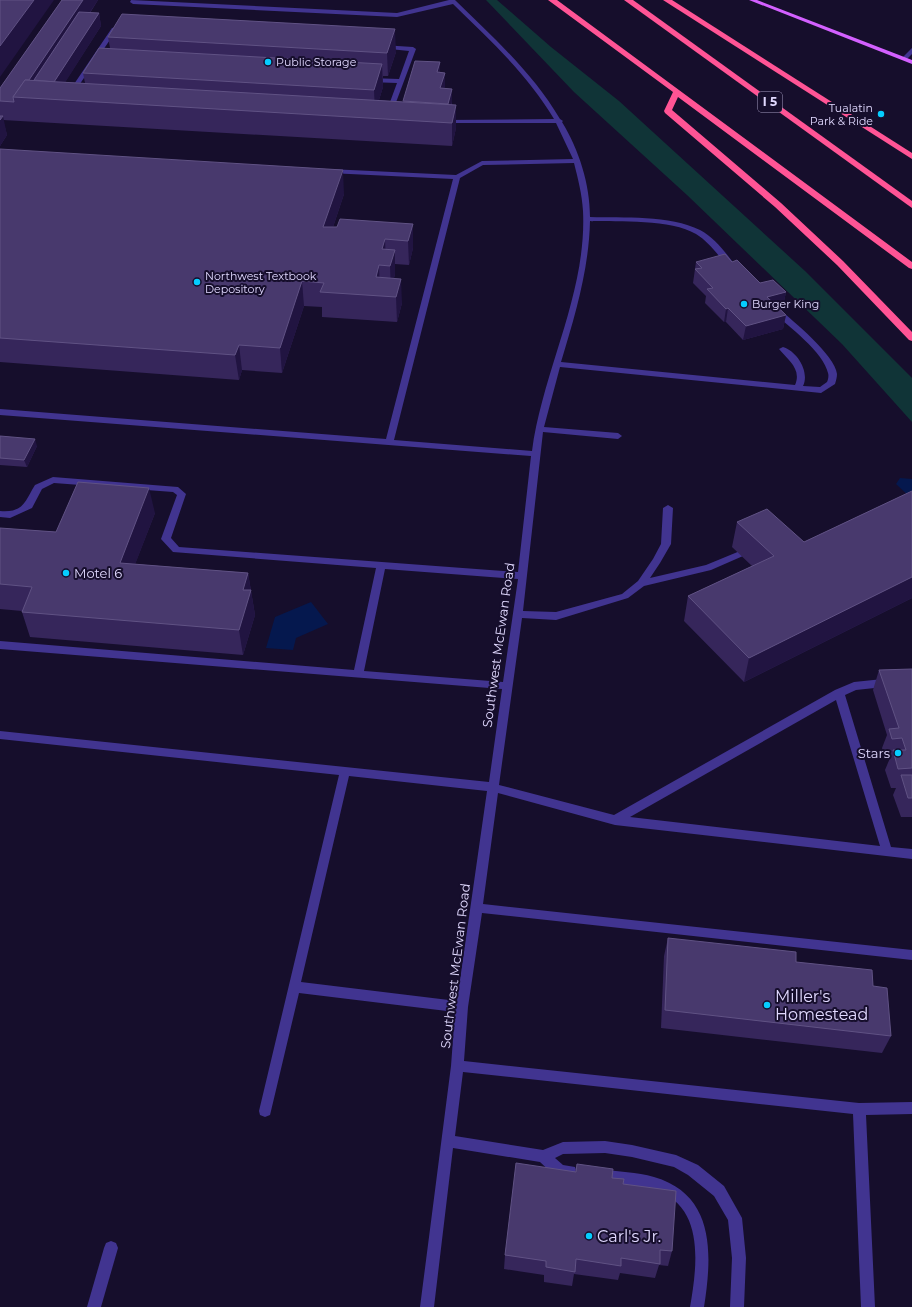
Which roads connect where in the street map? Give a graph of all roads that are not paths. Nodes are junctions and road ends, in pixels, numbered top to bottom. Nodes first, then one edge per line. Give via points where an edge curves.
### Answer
1 (134, 0) edge
2 (552, 0) edge
3 (628, 0) edge
4 (667, 0) edge
5 (752, 0) edge
6 (452, 1) edge
7 (122, 29) edge
8 (374, 46) edge
9 (912, 50) edge
10 (904, 59) junction
11 (912, 62) edge
12 (90, 64) junction
13 (98, 65) edge
14 (361, 79) edge
15 (401, 81) junction
16 (676, 93) junction
17 (66, 101) edge
18 (394, 119) edge
19 (560, 121) junction
20 (438, 122) edge
21 (912, 158) edge
22 (576, 161) junction
23 (318, 170) edge
24 (457, 177) junction
25 (912, 205) edge
26 (586, 219) junction
27 (912, 266) edge
28 (735, 268) edge
29 (774, 308) edge
30 (912, 338) edge
31 (783, 348) dead end
32 (557, 364) junction
33 (798, 388) junction
34 (0, 412) edge
35 (540, 429) junction
36 (618, 436) dead end
37 (389, 442) junction
38 (536, 454) junction
39 (668, 508) dead end
40 (0, 514) edge
41 (740, 554) edge
42 (381, 566) junction
43 (522, 576) junction
44 (641, 583) junction
45 (517, 614) junction
46 (0, 645) edge
47 (358, 674) junction
48 (912, 680) edge
49 (507, 686) junction
50 (839, 692) junction
51 (0, 735) edge
52 (345, 772) junction
53 (492, 787) junction
54 (615, 820) junction
55 (887, 851) junction
56 (912, 854) edge
57 (477, 908) junction
58 (912, 955) edge
59 (294, 987) junction
60 (462, 1007) junction
61 (457, 1066) junction
62 (912, 1108) edge
63 (859, 1110) junction
64 (265, 1111) dead end
65 (448, 1141) junction
66 (543, 1156) junction
67 (111, 1248) dead end
68 (94, 1307) edge
69 (427, 1307) edge
70 (696, 1307) edge
71 (737, 1307) edge
72 (868, 1307) edge

1 - 6 street via 132,2 397,16
2 - 16 highway
3 - 25 highway, I 5
4 - 21 highway
5 - 10 main road
6 - 19 street, Southwest McEwan Road via 532,81
7 - 12 street via 114,29
8 - 15 street via 413,49
9 - 10 street
10 - 11 main road
12 - 13 street
12 - 17 street
14 - 15 street
15 - 18 street via 387,119
16 - 27 highway via 766,156
16 - 30 highway via 668,111 840,263
19 - 20 street
19 - 22 street, Southwest McEwan Road
22 - 24 street via 482,163
22 - 26 street, Southwest McEwan Road via 584,190
23 - 24 street
24 - 37 street
26 - 28 street via 686,227 698,232
26 - 32 street, Southwest McEwan Road via 578,287
29 - 33 street via 825,356 832,369 834,378 827,388
31 - 33 street via 793,356 802,375
32 - 33 street
32 - 35 street, Southwest McEwan Road via 541,416
34 - 37 street
35 - 36 street
35 - 38 street, Southwest McEwan Road
37 - 38 street
38 - 43 street, Southwest McEwan Road
39 - 44 street via 666,544 657,562
40 - 42 street via 10,514 30,506 38,487 53,480 175,489 182,494 166,539 176,550
41 - 44 street via 708,568
42 - 43 street
42 - 47 street
43 - 45 street, Southwest McEwan Road
44 - 45 street via 625,596 556,616
45 - 49 street, Southwest McEwan Road
46 - 47 street
47 - 49 street
48 - 50 street via 854,686
49 - 53 street, Southwest McEwan Road
50 - 54 street
50 - 55 street
51 - 52 street
52 - 53 street
52 - 59 street
53 - 54 street
53 - 57 street, Southwest McEwan Road
54 - 55 street
55 - 56 street
57 - 58 street
57 - 60 street, Southwest McEwan Road
59 - 60 street
59 - 64 street
60 - 61 street, Southwest McEwan Road
61 - 63 street
61 - 65 street, Southwest McEwan Road
62 - 63 street
63 - 72 street
65 - 66 street
65 - 69 street, Southwest McEwan Road
66 - 70 street via 560,1171 660,1186 686,1203 694,1214 702,1244 703,1264
66 - 71 street via 563,1148 632,1151 676,1161 707,1180 719,1191 734,1218 739,1258
67 - 68 street

